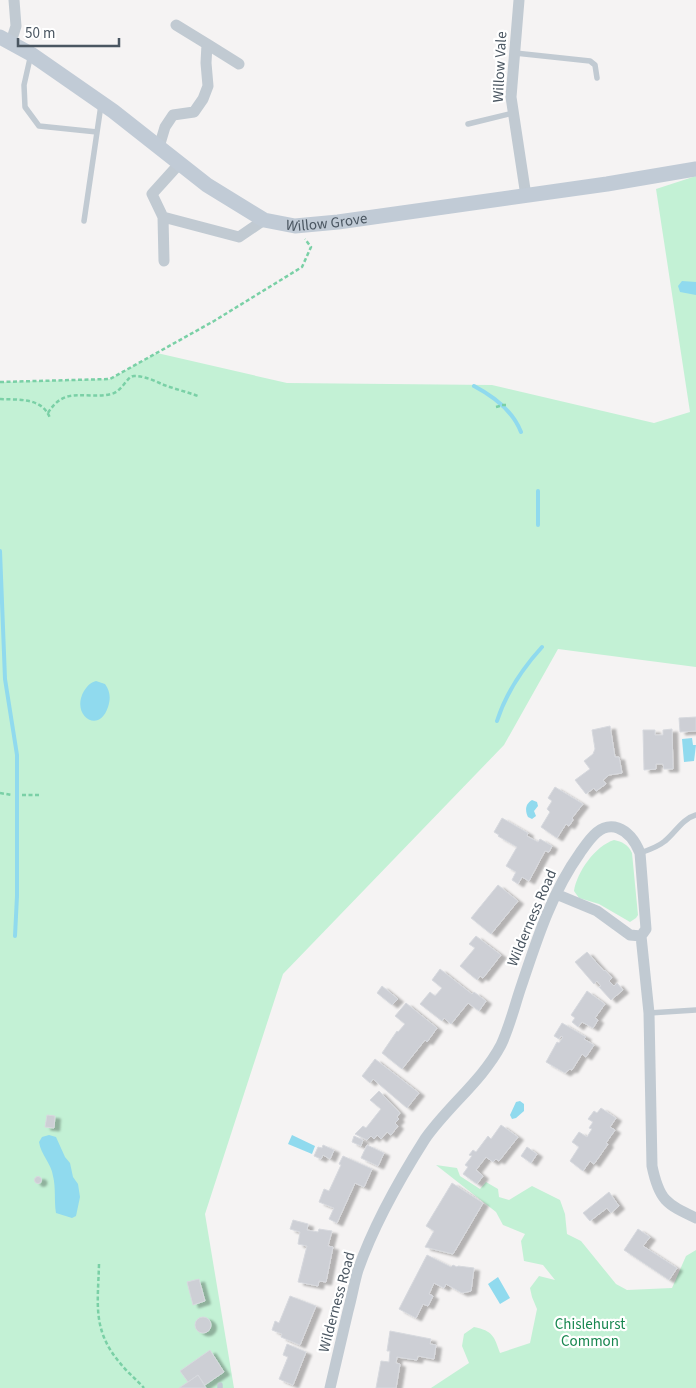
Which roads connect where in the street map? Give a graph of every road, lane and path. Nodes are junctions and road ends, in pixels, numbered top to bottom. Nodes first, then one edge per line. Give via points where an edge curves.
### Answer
1 (14, 0) edge
2 (519, 0) edge
3 (176, 25) dead end
4 (5, 39) edge
5 (207, 44) junction
6 (515, 53) junction
7 (31, 54) junction
8 (239, 64) dead end
9 (596, 78) dead end
10 (101, 103) junction
11 (513, 113) junction
12 (468, 124) dead end
13 (97, 132) junction
14 (159, 147) junction
15 (180, 163) junction
16 (696, 169) edge
17 (526, 196) junction
18 (163, 217) junction
19 (264, 220) junction
20 (84, 221) dead end
21 (295, 226) junction
22 (164, 260) dead end
23 (0, 382) edge
24 (198, 396) dead end
25 (0, 399) edge
26 (503, 405) dead end
27 (496, 407) dead end
28 (48, 413) junction
29 (50, 418) dead end
30 (0, 793) edge
31 (40, 794) dead end
32 (12, 795) dead end
33 (22, 795) dead end
34 (696, 815) edge
35 (640, 853) junction
36 (556, 894) junction
37 (641, 936) junction
38 (696, 1010) edge
39 (648, 1013) junction
40 (696, 1218) edge
41 (99, 1264) dead end
42 (144, 1388) edge
43 (330, 1388) edge

1 - 4 street via 16,26
2 - 6 street, Willow Vale
3 - 5 street
4 - 7 street, Willow Grove
5 - 8 street
5 - 14 street via 208,86 203,99 194,112 173,115 165,127
6 - 9 lane via 590,60 595,65
6 - 11 street, Willow Vale via 511,97
7 - 10 street, Willow Grove
7 - 13 lane via 24,85 25,107 39,126
10 - 13 lane
10 - 14 street, Willow Grove
11 - 12 lane
11 - 17 street, Willow Vale
13 - 20 lane
14 - 15 street, Willow Grove
15 - 18 street via 152,194
15 - 19 street, Willow Grove via 207,185
16 - 17 street, Willow Grove
17 - 21 street, Willow Grove
18 - 19 street via 239,237
18 - 22 street
19 - 21 street, Willow Grove
21 - 23 path via 311,247 302,267 110,379
24 - 28 path via 135,376 116,393 70,395 58,399
25 - 28 path via 33,401
26 - 27 path
28 - 29 path
30 - 32 path
31 - 33 path
34 - 35 lane via 679,826 664,842
35 - 36 street, Wilderness Road via 621,830 611,827 601,830 585,845
35 - 37 street via 646,929
36 - 37 street via 597,911 630,935
36 - 43 street, Wilderness Road via 533,949 501,1044 490,1062 426,1138 373,1232 358,1271
37 - 39 street
38 - 39 lane
39 - 40 street via 655,1182 662,1196 674,1207
41 - 42 path via 98,1316 102,1334 119,1362

